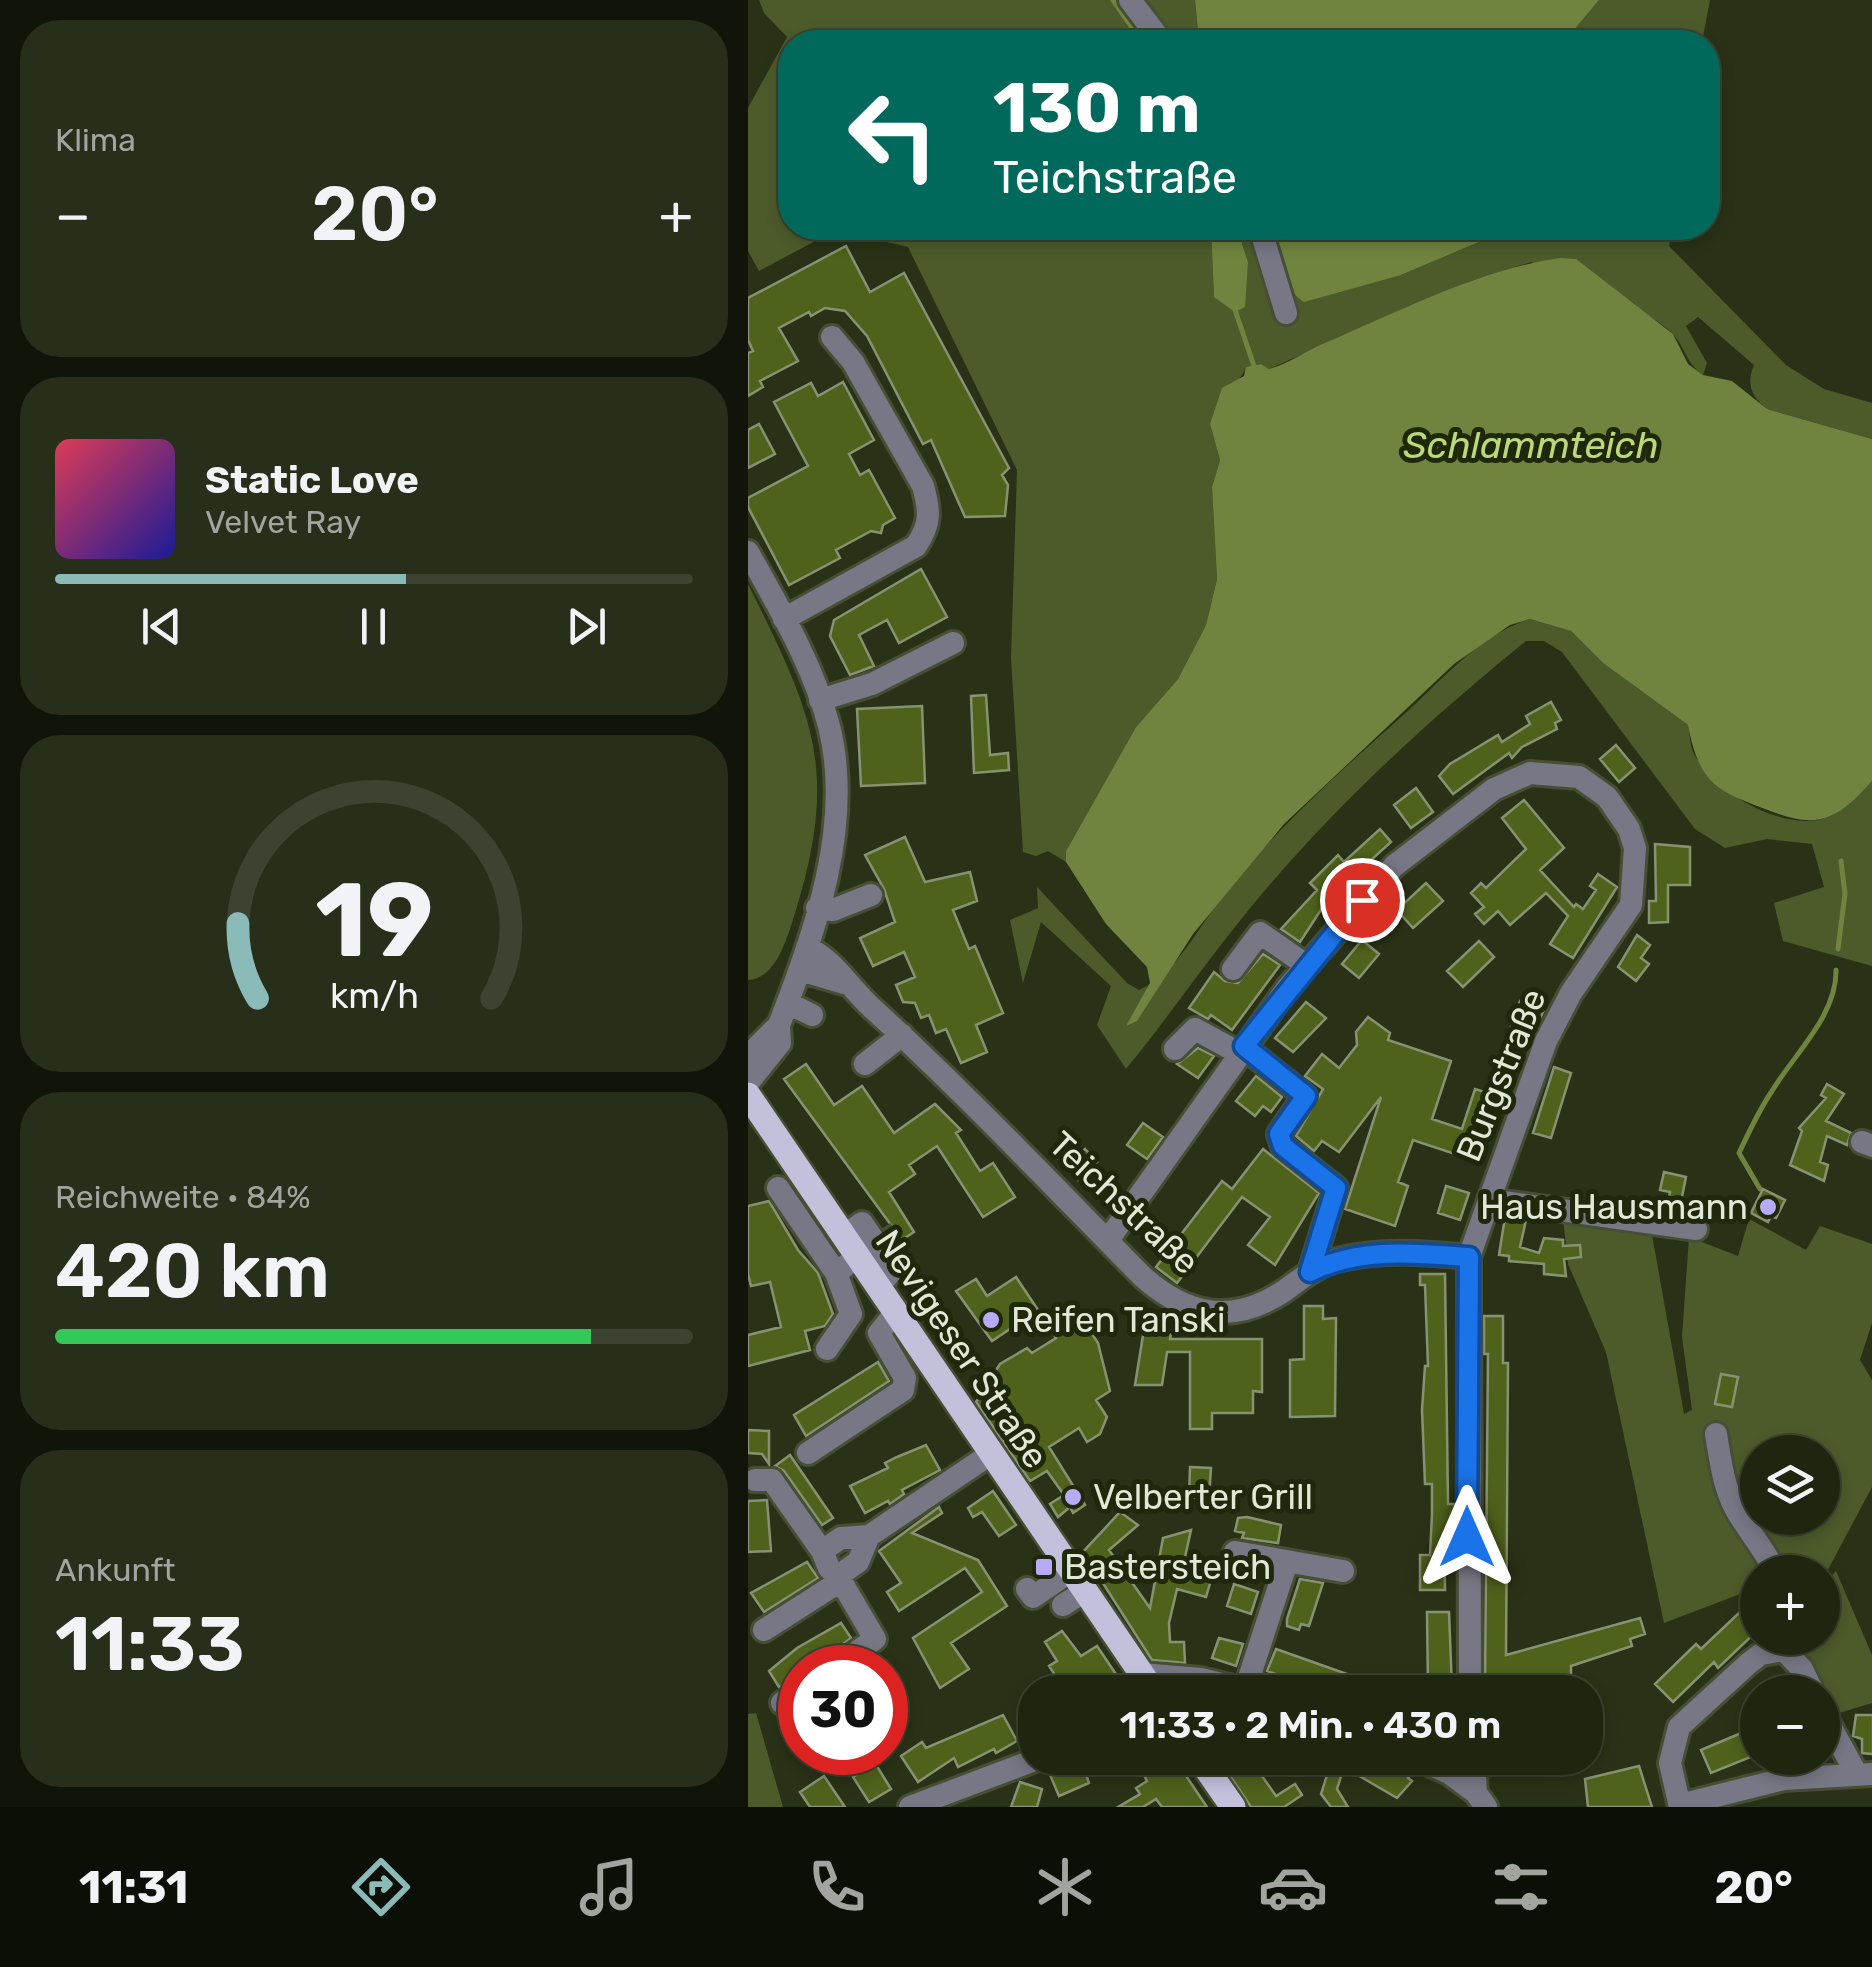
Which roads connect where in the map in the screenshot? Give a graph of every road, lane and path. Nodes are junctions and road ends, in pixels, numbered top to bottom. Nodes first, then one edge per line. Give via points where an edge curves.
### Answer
1 (1130, 0) edge
2 (1153, 30) edge
3 (1264, 240) edge
4 (1286, 313) dead end
5 (832, 337) dead end
6 (748, 552) edge
7 (784, 620) junction
8 (953, 643) dead end
9 (820, 700) junction
10 (871, 894) dead end
11 (817, 908) junction
12 (807, 946) junction
13 (1306, 965) junction
14 (1233, 969) dead end
15 (800, 970) junction
16 (844, 984) junction
17 (783, 1014) junction
18 (812, 1015) dead end
19 (902, 1035) junction
20 (1175, 1049) dead end
21 (1241, 1050) junction
22 (748, 1056) edge
23 (865, 1064) dead end
24 (748, 1082) edge
25 (748, 1095) edge
26 (778, 1188) dead end
27 (1489, 1200) junction
28 (1696, 1230) dead end
29 (861, 1236) junction
30 (1108, 1240) junction
31 (1469, 1257) junction
32 (1310, 1272) junction
33 (836, 1273) junction
34 (895, 1313) junction
35 (827, 1349) dead end
36 (1716, 1434) dead end
37 (808, 1453) dead end
38 (992, 1453) junction
39 (755, 1480) dead end
40 (869, 1536) junction
41 (822, 1550) junction
42 (1234, 1552) dead end
43 (1766, 1555) edge
44 (1287, 1562) junction
45 (1343, 1571) dead end
46 (839, 1579) junction
47 (1027, 1589) dead end
48 (1073, 1589) junction
49 (764, 1630) dead end
50 (867, 1645) edge
51 (1759, 1655) edge
52 (1140, 1675) edge
53 (1255, 1675) edge
54 (1470, 1675) edge
55 (1840, 1737) edge
56 (1018, 1766) edge
57 (1864, 1772) edge
58 (1210, 1775) edge
59 (1451, 1775) edge
60 (1477, 1775) edge
61 (1481, 1800) edge
62 (1680, 1806) edge
63 (910, 1807) edge
64 (1232, 1807) edge

1 - 2 street
3 - 4 street
5 - 7 street via 854,362 923,486 928,528 916,546
6 - 7 street
7 - 9 street
8 - 9 street via 872,684
9 - 11 street via 833,746 837,800
10 - 11 street via 832,910
11 - 12 street
12 - 15 street
12 - 16 street, Teichstraße via 835,966
13 - 14 street via 1260,933
13 - 21 street
13 - 27 street, Burgstraße via 1394,866 1511,780 1564,772 1593,784 1624,820 1635,848 1630,904 1546,1042
15 - 16 street, Teichstraße
15 - 17 street
16 - 19 street, Teichstraße
17 - 18 street
17 - 22 street
17 - 24 street via 780,1044
19 - 23 street
19 - 30 street, Teichstraße
20 - 21 street via 1195,1028
21 - 30 street
21 - 32 street via 1306,1096 1279,1134 1283,1146 1336,1188
25 - 29 main road, Nevigeser Straße
26 - 33 street
27 - 28 street
27 - 31 street, Burgstraße
29 - 33 street
29 - 34 main road, Nevigeser Straße via 889,1270
30 - 32 street, Teichstraße via 1161,1293 1212,1314 1229,1315 1269,1300
31 - 32 street, Teichstraße via 1378,1252
31 - 54 street, Burgstraße
33 - 35 street via 851,1314
34 - 37 street via 879,1333 905,1378 904,1390
34 - 38 main road, Nevigeser Straße
36 - 43 street via 1723,1480
38 - 40 street
38 - 48 main road, Nevigeser Straße
39 - 41 street via 772,1480
40 - 41 street via 841,1538
40 - 46 street via 858,1562
41 - 46 street
42 - 44 street
44 - 45 street
44 - 53 street
46 - 49 street
46 - 50 street via 875,1639
47 - 48 street via 1033,1598
48 - 52 main road, Nevigeser Straße
51 - 62 street via 1679,1727 1670,1764
55 - 57 street
56 - 63 street
57 - 62 street via 1784,1779
58 - 64 main road
59 - 61 street
60 - 61 street

